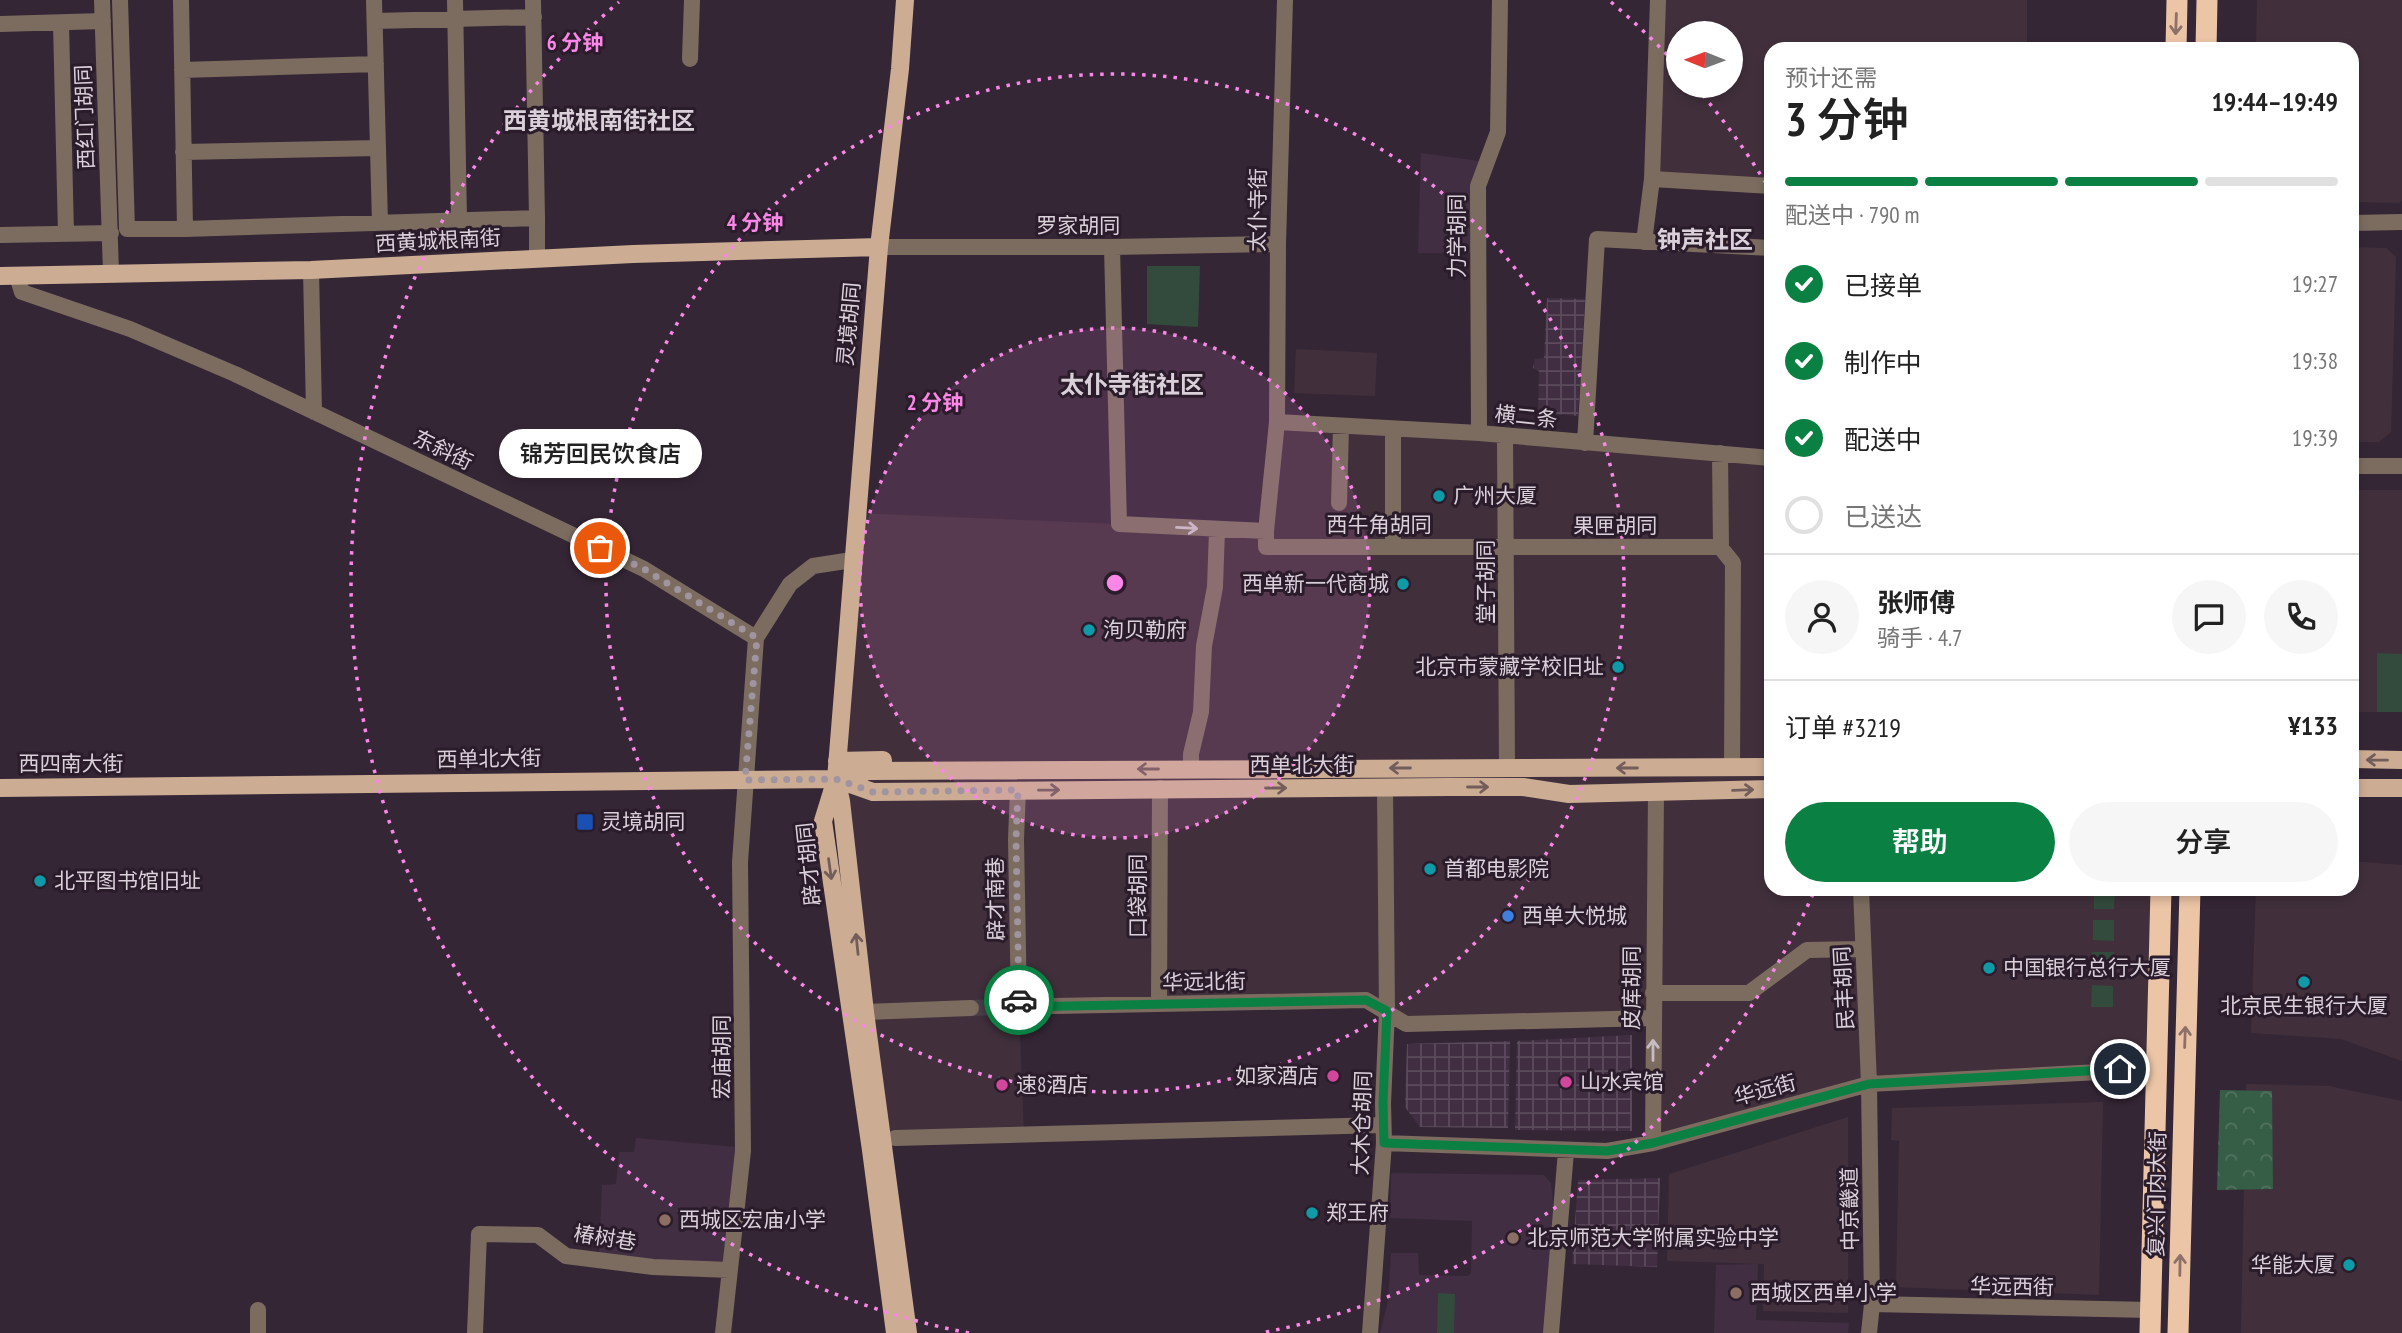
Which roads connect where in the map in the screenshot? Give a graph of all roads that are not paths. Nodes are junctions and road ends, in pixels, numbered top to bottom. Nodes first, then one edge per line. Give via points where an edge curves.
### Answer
1 (102, 0) edge
2 (120, 0) edge
3 (181, 0) edge
4 (374, 0) edge
5 (455, 0) edge
6 (533, 0) edge
7 (692, 0) edge
8 (905, 0) edge
9 (1285, 0) edge
10 (1500, 0) edge
11 (1658, 0) edge
12 (2177, 0) edge
13 (2207, 0) edge
14 (534, 17) junction
15 (455, 19) junction
16 (103, 20) junction
17 (375, 22) junction
18 (61, 23) junction
19 (0, 24) edge
20 (2176, 42) edge
21 (2206, 42) edge
22 (690, 59) dead end
23 (376, 64) junction
24 (182, 70) junction
25 (378, 148) junction
26 (183, 152) junction
27 (1652, 179) junction
28 (1764, 186) edge
29 (537, 218) junction
30 (459, 220) junction
31 (2402, 222) edge
32 (380, 223) junction
33 (2359, 223) edge
34 (186, 229) junction
35 (111, 233) junction
36 (66, 234) junction
37 (0, 235) edge
38 (1644, 242) junction
39 (1278, 244) junction
40 (879, 247) junction
41 (1112, 247) junction
42 (1764, 248) edge
43 (537, 259) junction
44 (311, 270) junction
45 (111, 273) junction
46 (9, 276) edge
47 (314, 412) junction
48 (1277, 422) junction
49 (1341, 426) junction
50 (1393, 429) junction
51 (1479, 433) junction
52 (1505, 437) junction
53 (1585, 443) junction
54 (1720, 453) junction
55 (1764, 456) edge
56 (2359, 466) edge
57 (2402, 466) edge
58 (1339, 503) dead end
59 (1217, 530) junction
60 (1266, 531) junction
61 (1393, 544) dead end
62 (1507, 546) junction
63 (1721, 547) junction
64 (852, 560) junction
65 (757, 638) junction
66 (2359, 759) edge
67 (2402, 760) edge
68 (1764, 767) edge
69 (1507, 768) junction
70 (1732, 768) junction
71 (1191, 769) junction
72 (836, 770) junction
73 (745, 780) junction
74 (142, 786) joint
75 (0, 788) edge
76 (1160, 788) junction
77 (1385, 788) junction
78 (2359, 788) edge
79 (2402, 788) edge
80 (1764, 789) edge
81 (1018, 790) junction
82 (1656, 792) junction
83 (1861, 896) edge
84 (2161, 896) edge
85 (2190, 896) edge
86 (1863, 949) junction
87 (1653, 993) junction
88 (1159, 1004) junction
89 (1014, 1007) joint
90 (971, 1008) tunnel mouth
91 (1387, 1011) junction
92 (865, 1012) junction
93 (1653, 1018) junction
94 (2158, 1069) junction
95 (1869, 1084) junction
96 (1383, 1125) junction
97 (895, 1138) dead end
98 (1384, 1143) junction
99 (1653, 1143) junction
100 (1566, 1151) junction
101 (730, 1270) junction
102 (1872, 1304) junction
103 (258, 1310) dead end
104 (2151, 1310) junction
105 (258, 1333) edge
106 (475, 1333) edge
107 (723, 1333) edge
108 (895, 1333) edge
109 (908, 1333) edge
110 (1370, 1333) edge
111 (1551, 1333) edge
112 (1869, 1333) edge
113 (2150, 1333) edge
114 (2178, 1333) edge

1 - 16 street, 西红门胡同
2 - 34 street via 127,229
3 - 24 street
4 - 17 street
5 - 15 street
6 - 14 street
7 - 22 street
8 - 40 main road, 灵境胡同
9 - 39 street, 太仆寺街
10 - 51 street, 力学胡同 via 1498,132 1478,186
11 - 27 street
12 -> 20 highway
13 - 21 highway
14 - 15 street
14 - 29 street
15 - 17 street
15 - 30 street
16 - 18 street
16 - 35 street, 西红门胡同
17 - 23 street
18 - 19 street
18 - 36 street
23 - 24 street
23 - 25 street
24 - 26 street
25 - 26 street
25 - 32 street
26 - 34 street
27 - 28 street
27 - 38 street
29 - 30 street
29 - 43 street
30 - 32 street
31 - 33 street
32 - 34 street
35 - 36 street
35 - 45 street, 西红门胡同
36 - 37 street
38 - 42 street
38 - 53 street via 1597,239
39 - 41 street, 罗家胡同
39 - 48 street, 太仆寺街
40 - 41 street, 罗家胡同
40 - 43 main road, 西黄城根南街
40 - 64 main road, 灵境胡同
41 -> 59 street via 1119,524
43 - 44 main road, 西黄城根南街
44 - 45 main road, 西黄城根南街
44 - 47 street
45 - 46 main road, 西黄城根南街
46 - 47 street, 东斜街 via 22,292 130,330
47 - 65 street, 东斜街 via 644,569
48 - 49 street, 横二条
48 - 60 street, 太仆寺街
49 - 50 street, 横二条
49 - 58 street
50 - 51 street, 横二条
50 - 61 street
51 - 52 street, 横二条
52 - 53 street, 横二条
52 - 62 street, 堂子胡同
53 - 54 street, 横二条
54 - 55 street, 横二条
54 - 63 street
56 - 57 street
59 - 60 street
59 - 71 street via 1215,587
60 - 62 street, 西牛角胡同 via 1266,547
62 - 63 street, 果匣胡同
62 - 69 street, 堂子胡同
63 - 70 street via 1733,563
64 - 65 street via 813,566 790,584
64 - 72 main road, 灵境胡同
65 - 73 street
67 -> 66 main road
68 - 70 main road, 西单北大街
70 -> 69 main road, 西单北大街
69 -> 71 main road, 西单北大街
71 -> 72 main road, 西单北大街
72 - 73 main road, 西单北大街
72 - 81 main road, 西单北大街 via 873,792
92 -> 72 main road, 辟才胡同
72 -> 108 main road, 辟才胡同 via 823,821
73 - 74 main road, 西单北大街
73 - 101 street, 宏庙胡同 via 740,862 743,1151
74 - 75 main road, 西四南大街
76 -> 77 main road, 西单北大街
81 -> 76 main road, 西单北大街
76 - 88 street, 口袋胡同
77 -> 82 main road, 西单北大街
77 - 91 street, 大木仓胡同
78 - 79 main road
82 -> 80 main road, 西单北大街
81 - 89 street, 辟才南巷
82 - 87 street, 皮库胡同
83 - 86 street, 民丰胡同
84 - 94 highway, 复兴门内大街
114 -> 85 highway, 复兴门内大街
86 - 87 street via 1807,950 1749,993
86 - 95 street, 民丰胡同
87 - 93 street, 皮库胡同
88 - 89 street, 华远北街
88 - 91 street, 华远北街 via 1366,1000
90 - 92 street
91 - 93 street, 华远北街 via 1406,1024
91 - 96 street, 大木仓胡同
92 - 109 main road, 辟才胡同
99 -> 93 street, 皮库胡同
94 - 95 street, 华远街
94 - 104 highway, 复兴门内大街
95 - 99 street, 华远街
95 - 102 street, 中京畿道
96 - 97 street
96 - 98 street, 大木仓胡同
98 - 100 street, 华远街
98 - 110 street, 大木仓胡同
99 - 100 street, 华远街 via 1607,1151
100 - 111 street
101 - 106 street, 椿树巷 via 653,1267 566,1256 538,1235 479,1234
101 - 107 street, 宏庙胡同
102 - 104 street, 华远西街
102 - 112 street, 中京畿道
103 - 105 street
104 - 113 highway, 复兴门内大街

